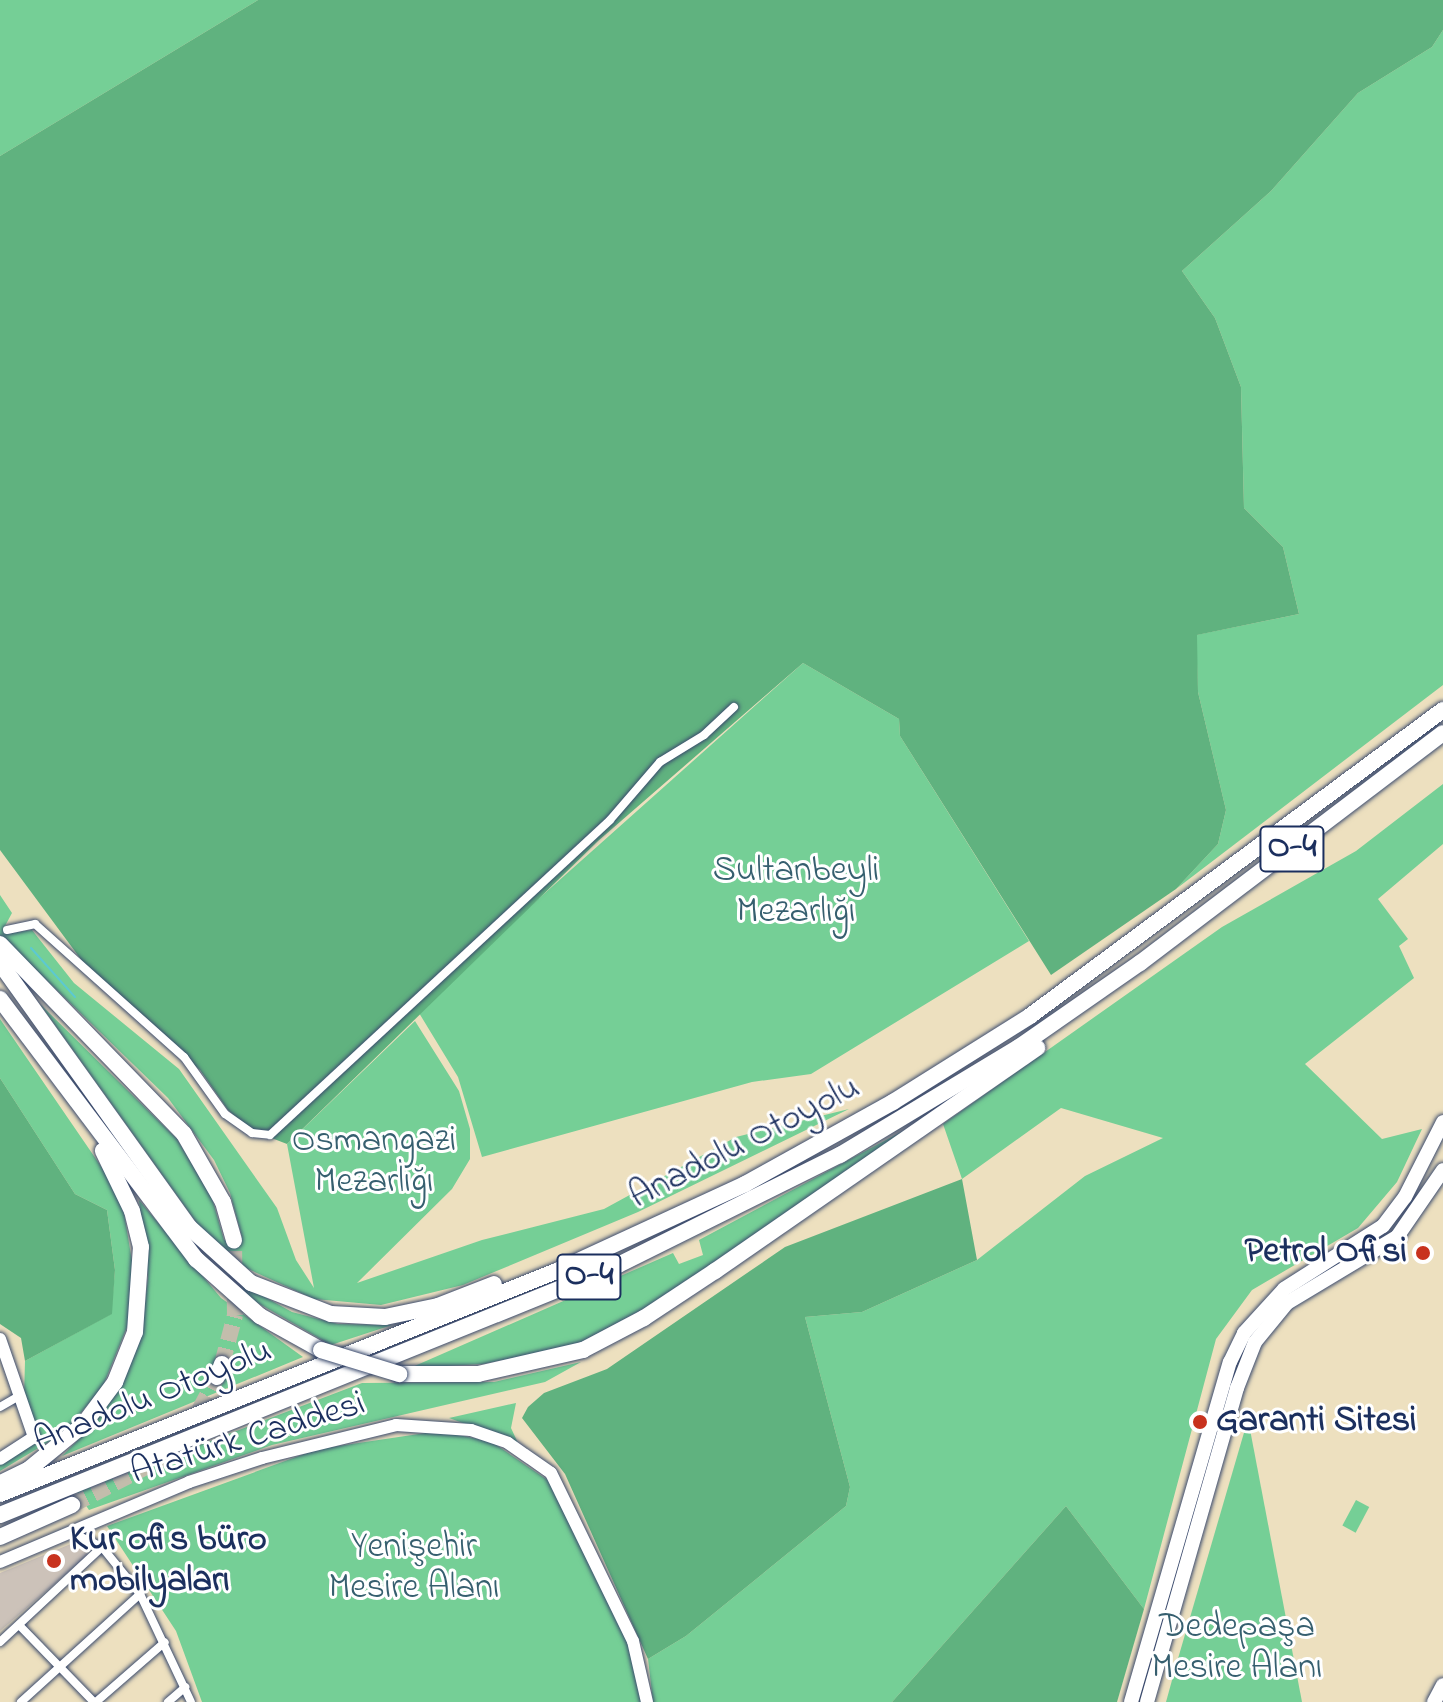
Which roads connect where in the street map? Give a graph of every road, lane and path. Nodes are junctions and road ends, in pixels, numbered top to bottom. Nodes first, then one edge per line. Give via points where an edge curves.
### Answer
1 (734, 707) dead end
2 (1443, 710) edge
3 (1443, 733) edge
4 (3, 937) edge
5 (0, 963) edge
6 (1140, 963) junction
7 (0, 999) edge
8 (62, 1085) junction
9 (1443, 1122) edge
10 (1443, 1170) edge
11 (234, 1240) tunnel mouth
12 (559, 1270) junction
13 (2, 1343) edge
14 (19, 1396) junction
15 (0, 1407) edge
16 (0, 1459) edge
17 (0, 1483) edge
18 (0, 1494) edge
19 (72, 1505) tunnel mouth
20 (0, 1515) edge
21 (69, 1532) junction
22 (0, 1537) edge
23 (102, 1547) junction
24 (0, 1562) edge
25 (140, 1594) junction
26 (19, 1625) junction
27 (0, 1642) edge
28 (165, 1642) junction
29 (61, 1668) junction
30 (1443, 1685) edge
31 (185, 1687) junction
32 (21, 1702) edge
33 (95, 1702) edge
34 (168, 1702) edge
35 (191, 1702) edge
36 (647, 1702) edge
37 (1131, 1702) edge
38 (1147, 1702) edge
39 (1434, 1702) edge

1 - 4 street via 704,735 660,762 610,820 270,1135 252,1133 225,1114 184,1057 35,924
2 - 12 highway, Anadolu Otoyolu / O-4 via 1172,915 975,1052 745,1184
3 - 6 highway, Anadolu Otoyolu / O-4
4 - 11 highway via 184,1134 223,1202
5 - 12 highway via 189,1227 230,1268 270,1295 331,1314 385,1317
6 - 8 highway, bridge via 1076,1021 644,1318 583,1350 478,1374 399,1374 321,1350 260,1316 196,1259
6 - 20 highway, Anadolu Otoyolu / O-4 via 895,1124 715,1220 536,1300
7 - 8 highway
8 - 17 highway via 112,1163 132,1211 141,1247 140,1306 126,1359 102,1403 63,1445
9 - 37 main road via 1405,1197 1383,1226 1284,1289 1244,1333 1230,1362
10 - 38 main road via 1397,1237 1287,1303 1255,1342 1237,1388
12 - 18 highway, Anadolu Otoyolu / O-4
13 - 14 street
14 - 15 street
14 - 16 street via 34,1437
19 - 22 highway
21 - 23 street
21 - 24 street, Atatürk Caddesi
21 - 36 street, Atatürk Caddesi via 189,1482 320,1443 396,1425 446,1425 479,1432 508,1443 551,1473 633,1641
23 - 25 street
23 - 26 street
25 - 28 street
25 - 29 street
26 - 27 street
26 - 29 street
28 - 31 street
28 - 33 street
29 - 32 street
29 - 33 street
30 - 39 main road
31 - 34 street
31 - 35 street

